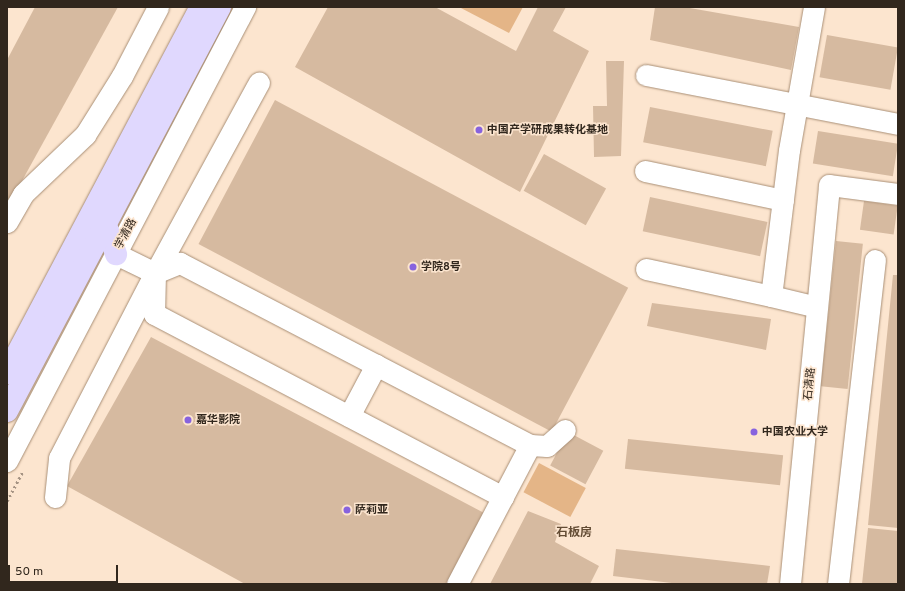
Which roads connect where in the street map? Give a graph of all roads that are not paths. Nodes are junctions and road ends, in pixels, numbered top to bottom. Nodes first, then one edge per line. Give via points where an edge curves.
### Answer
1 (158, 7) edge
2 (201, 7) edge
3 (220, 7) edge
4 (245, 7) edge
5 (814, 7) edge
6 (646, 75) dead end
7 (259, 82) dead end
8 (797, 105) junction
9 (898, 124) edge
10 (645, 171) dead end
11 (898, 194) edge
12 (782, 200) junction
13 (7, 222) edge
14 (106, 225) junction
15 (116, 254) junction
16 (875, 260) dead end
17 (646, 269) dead end
18 (155, 273) junction
19 (771, 296) junction
20 (817, 307) junction
21 (376, 365) junction
22 (7, 373) edge
23 (7, 411) edge
24 (349, 416) junction
25 (565, 430) dead end
26 (530, 445) junction
27 (7, 461) edge
28 (55, 497) dead end
29 (503, 497) junction
30 (457, 584) edge
31 (790, 584) edge
32 (838, 584) edge

1 - 13 street via 122,76 86,134 23,194
2 - 22 main road
3 - 14 main road, 学清路
4 - 15 street, 学清路
5 - 8 street
6 - 8 street
7 - 18 street
8 - 9 street
8 - 12 street
10 - 12 street
11 - 20 street, 石清路 via 829,185
12 - 19 street
14 - 15 main road
14 - 23 main road, 学清路
15 - 18 street
15 - 27 street, 学清路
16 - 32 street
17 - 19 street
18 - 21 street via 180,263
18 - 24 street via 154,314
18 - 28 street via 59,458
19 - 20 street
20 - 31 street, 石清路
21 - 24 street
21 - 26 street
24 - 29 street
25 - 26 street via 547,446
26 - 29 street
29 - 30 street

